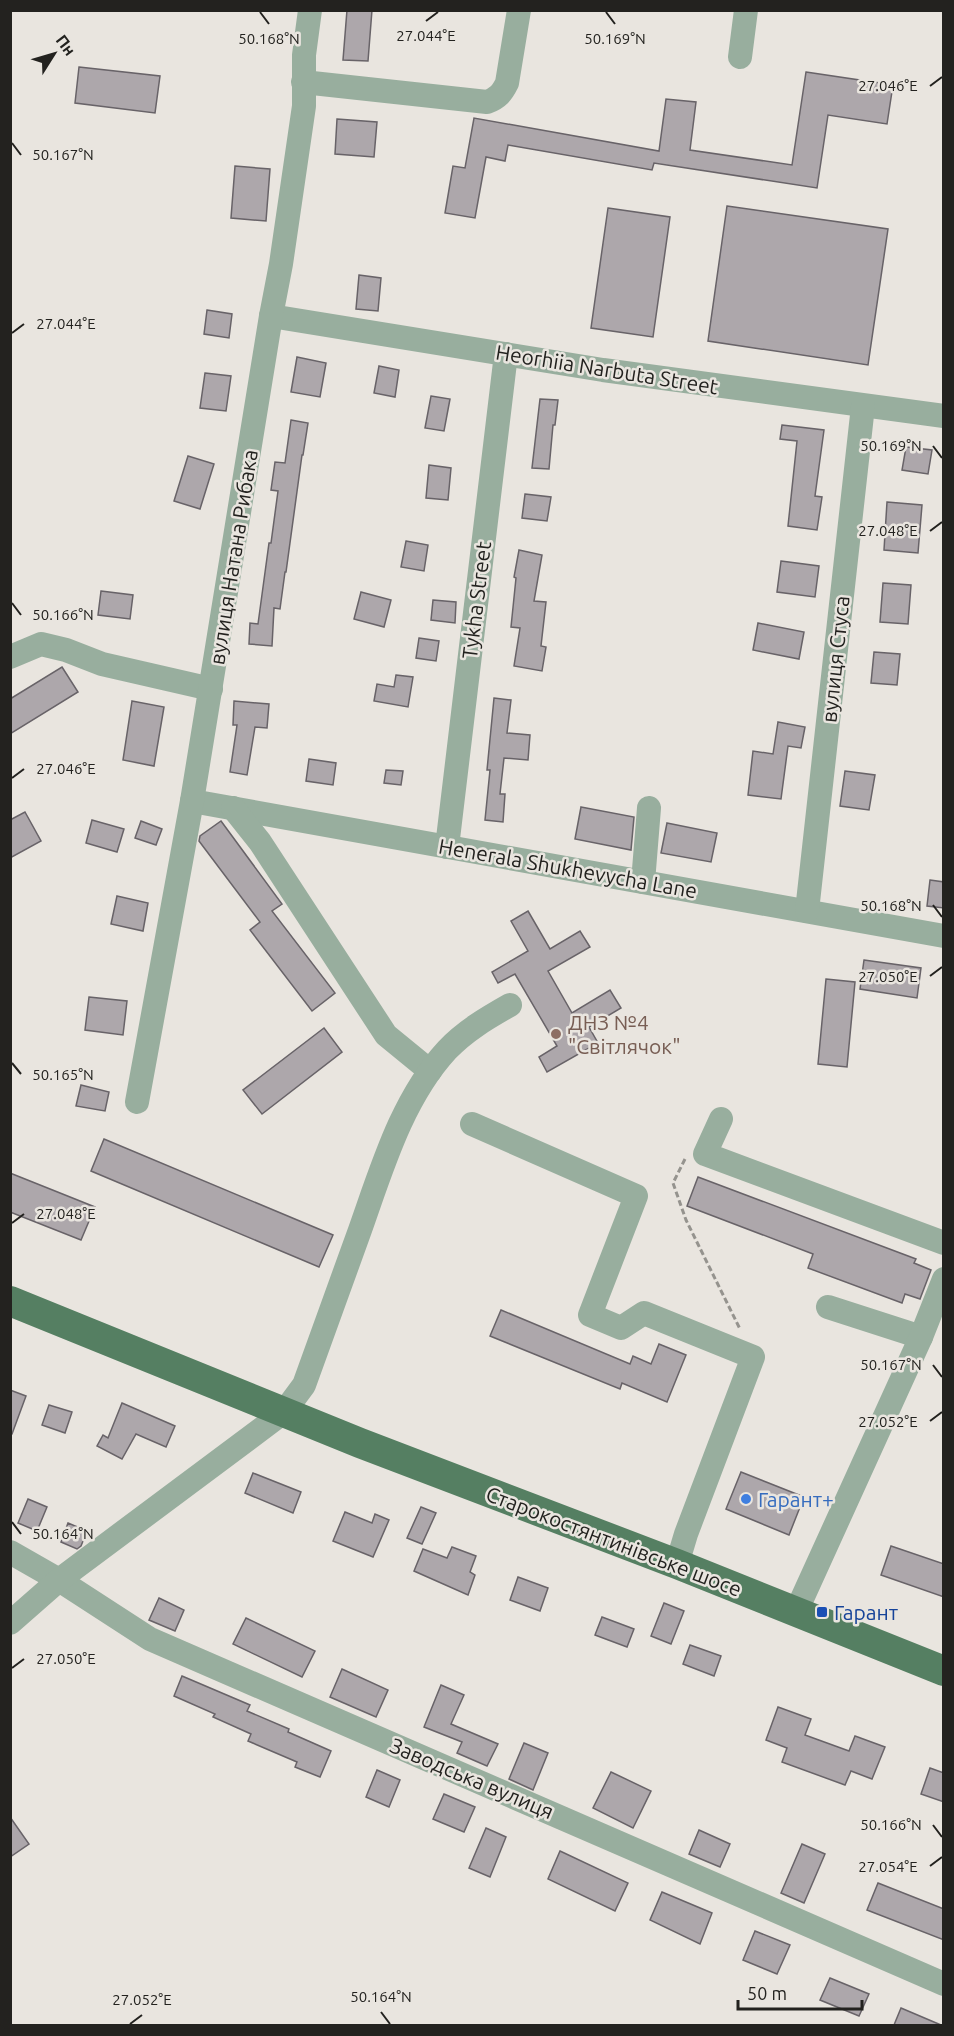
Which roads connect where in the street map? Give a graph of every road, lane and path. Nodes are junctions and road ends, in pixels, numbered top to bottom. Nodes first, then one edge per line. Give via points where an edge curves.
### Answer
1 (310, 10) edge
2 (519, 10) edge
3 (746, 10) edge
4 (740, 57) dead end
5 (303, 82) junction
6 (271, 316) junction
7 (506, 354) junction
8 (863, 406) junction
9 (944, 416) edge
10 (10, 657) edge
11 (212, 689) junction
12 (192, 801) junction
13 (233, 808) junction
14 (649, 808) dead end
15 (447, 847) junction
16 (643, 882) junction
17 (807, 912) junction
18 (944, 936) edge
19 (510, 1005) dead end
20 (430, 1071) junction
21 (137, 1102) dead end
22 (721, 1119) dead end
23 (472, 1124) dead end
24 (705, 1154) junction
25 (944, 1243) edge
26 (944, 1279) edge
27 (10, 1301) edge
28 (828, 1307) dead end
29 (921, 1338) junction
30 (753, 1357) junction
31 (284, 1412) junction
32 (10, 1552) edge
33 (677, 1564) junction
34 (59, 1580) junction
35 (796, 1612) junction
36 (10, 1623) edge
37 (944, 1671) edge
38 (944, 1984) edge

1 - 5 street, вулиця Натана Рибака
2 - 5 street via 507,83 496,98 487,102
3 - 4 street
5 - 6 street, вулиця Натана Рибака via 304,106
6 - 7 street, Heorhiia Narbuta Street
6 - 11 street, вулиця Натана Рибака
7 - 8 street, Heorhiia Narbuta Street
7 - 15 street, Tykha Street
8 - 9 street, Heorhiia Narbuta Street
8 - 17 street, вулиця Стуса
10 - 11 street via 41,644 102,664
11 - 12 street, вулиця Натана Рибака
12 - 13 street, Henerala Shukhevycha Lane
12 - 21 street, вулиця Натана Рибака
13 - 15 street, Henerala Shukhevycha Lane
13 - 20 street via 260,842 386,1035
14 - 16 street
15 - 16 street, Henerala Shukhevycha Lane
16 - 17 street, Henerala Shukhevycha Lane
17 - 18 street, Henerala Shukhevycha Lane
19 - 20 street via 464,1035
20 - 31 street via 395,1135 304,1385
22 - 24 street
23 - 30 street via 636,1197 590,1315 621,1328 644,1312
24 - 25 street
24 - 30 path via 688,1153 673,1184 686,1220
26 - 29 street
27 - 31 main road, Старокостянтинівське шосе
28 - 29 street
29 - 35 street
30 - 33 street
31 - 33 main road, Старокостянтинівське шосе
31 - 34 street
32 - 34 street, Заводська вулиця
33 - 35 main road, Старокостянтинівське шосе
34 - 36 street
34 - 38 street, Заводська вулиця via 150,1639
35 - 37 main road, Старокостянтинівське шосе

